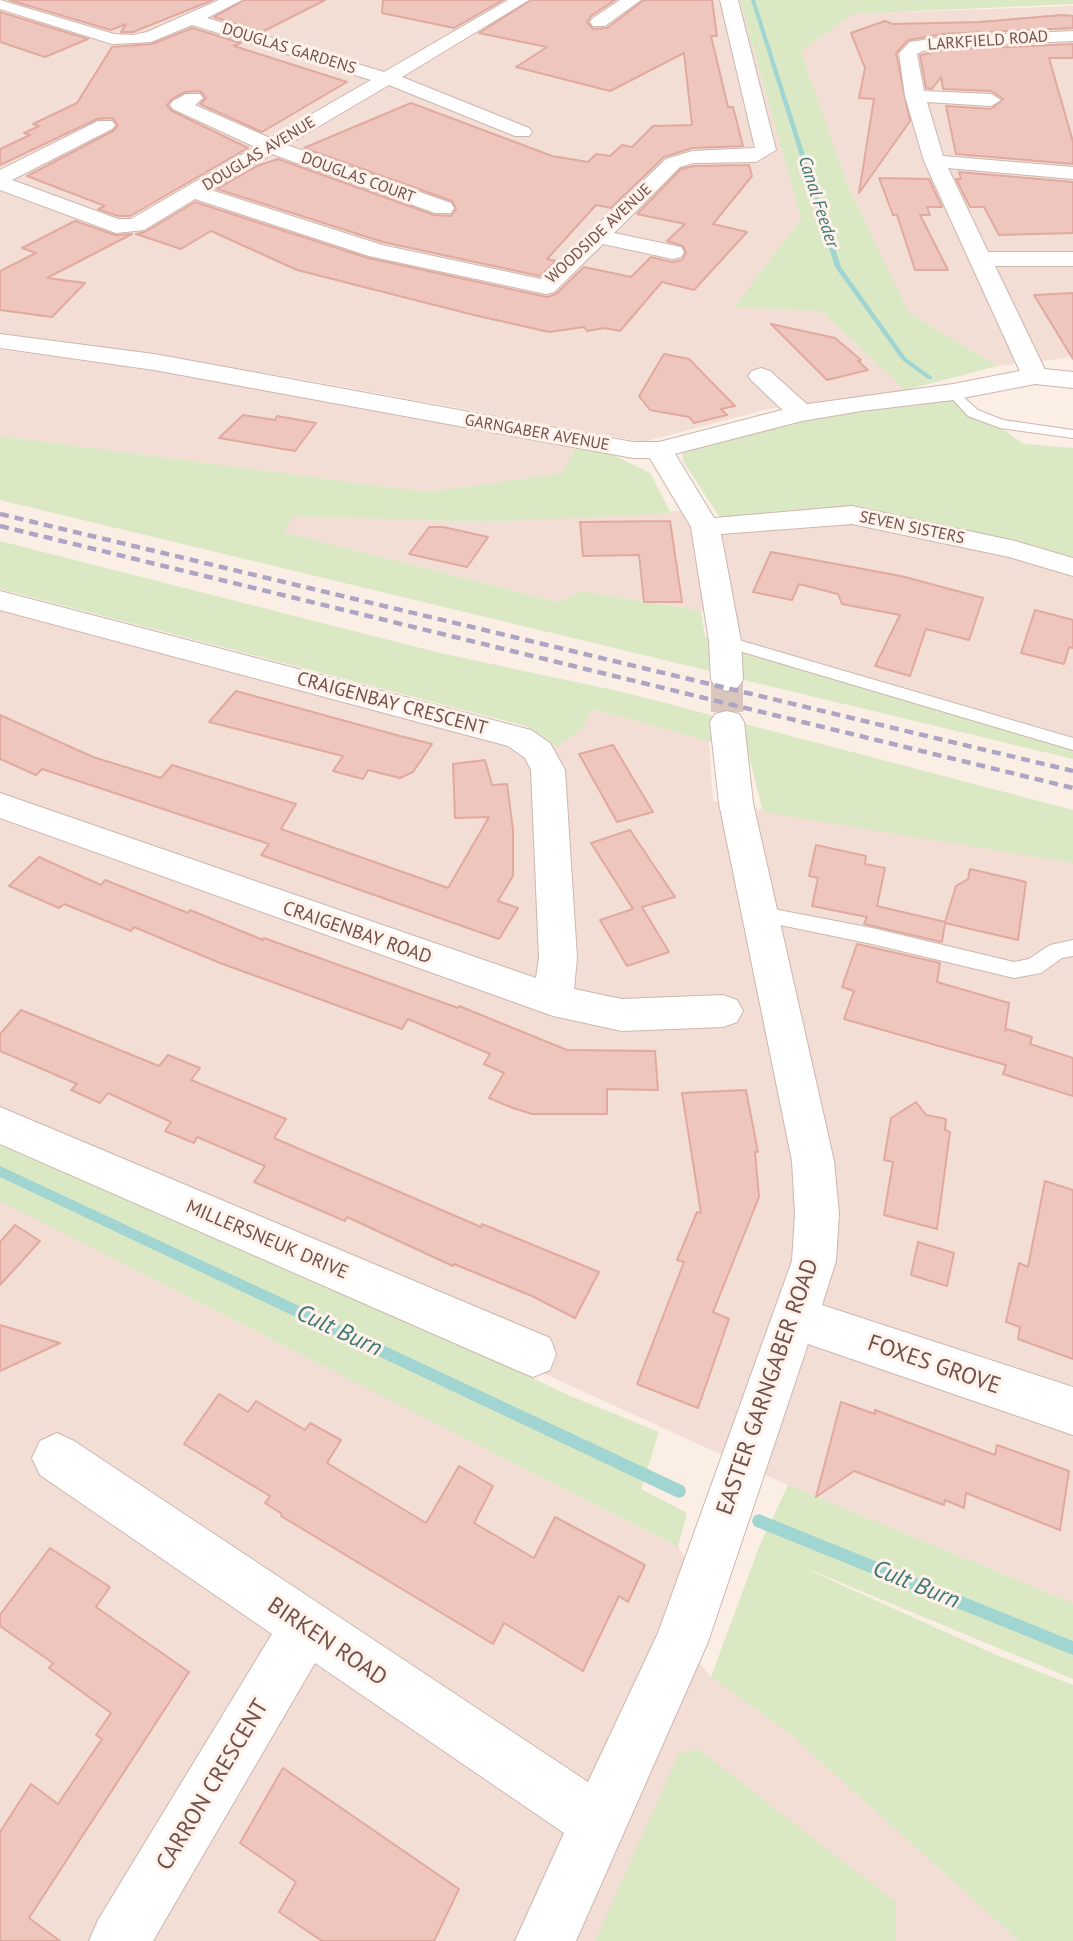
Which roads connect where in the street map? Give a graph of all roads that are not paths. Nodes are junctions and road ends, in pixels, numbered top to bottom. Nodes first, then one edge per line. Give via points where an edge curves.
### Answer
1 (233, 0) edge
2 (520, 0) edge
3 (632, 0) edge
4 (729, 0) edge
5 (0, 3) edge
6 (191, 19) junction
7 (599, 22) dead end
8 (1073, 36) edge
9 (386, 78) junction
10 (915, 96) junction
11 (193, 98) dead end
12 (991, 100) dead end
13 (105, 125) dead end
14 (522, 132) dead end
15 (273, 146) junction
16 (934, 161) junction
17 (1073, 173) edge
18 (0, 180) edge
19 (195, 192) junction
20 (443, 208) dead end
21 (599, 236) junction
22 (673, 252) dead end
23 (981, 259) junction
24 (1073, 259) edge
25 (0, 341) edge
26 (760, 374) dead end
27 (1035, 376) junction
28 (1073, 380) edge
29 (953, 392) junction
30 (801, 413) junction
31 (1073, 434) edge
32 (659, 450) junction
33 (705, 527) junction
34 (1073, 567) edge
35 (0, 600) edge
36 (725, 641) junction
37 (1073, 744) edge
38 (4, 810) edge
39 (758, 914) junction
40 (1073, 948) edge
41 (553, 1000) junction
42 (723, 1011) dead end
43 (0, 1125) edge
44 (795, 1318) junction
45 (533, 1354) dead end
46 (1073, 1411) edge
47 (57, 1458) dead end
48 (306, 1628) junction
49 (600, 1823) junction
50 (119, 1941) edge
51 (545, 1941) edge

1 - 6 street
2 - 9 street, DOUGLAS AVENUE
3 - 7 street
4 - 21 street, WOODSIDE AVENUE via 766,150 757,156 692,157 673,163
5 - 6 street via 121,40 151,37
6 - 9 street, DOUGLAS GARDENS
8 - 10 street, LARKFIELD ROAD via 916,46 908,53
9 - 14 street
9 - 15 street, DOUGLAS AVENUE
10 - 12 street
10 - 16 street, LARKFIELD ROAD
11 - 15 street, DOUGLAS COURT via 180,105
13 - 18 street
15 - 19 street, DOUGLAS AVENUE
15 - 20 street, DOUGLAS COURT
16 - 17 street
16 - 23 street, LARKFIELD ROAD
18 - 19 street, DOUGLAS AVENUE via 116,226 146,222
19 - 21 street, WOODSIDE AVENUE via 377,251 536,286 547,287
21 - 22 street
23 - 24 street
23 - 27 street, LARKFIELD ROAD
25 - 32 street, GARNGABER AVENUE via 154,362 577,441
26 - 30 street
27 - 28 street, GARNGABER AVENUE
27 - 29 street, GARNGABER AVENUE
29 - 30 street, GARNGABER AVENUE
29 - 31 lane via 973,413 1000,424
30 - 32 street, GARNGABER AVENUE
32 - 33 street, EASTER GARNGABER ROAD
33 - 34 street, SEVEN SISTERS via 852,515
33 - 36 street, EASTER GARNGABER ROAD
35 - 41 street, CRAIGENBAY CRESCENT via 519,738 538,751 548,770 558,958
36 - 37 lane
36 - 39 street, EASTER GARNGABER ROAD via 736,803
38 - 41 street, CRAIGENBAY ROAD
39 - 40 lane via 1014,970 1034,967 1058,951
39 - 44 street, EASTER GARNGABER ROAD via 813,1161 814,1261
41 - 42 street, CRAIGENBAY ROAD via 622,1015
43 - 45 street, MILLERSNEUK DRIVE
44 - 46 street, FOXES GROVE
44 - 49 street, EASTER GARNGABER ROAD via 681,1642
47 - 48 street, BIRKEN ROAD
48 - 49 street, BIRKEN ROAD
48 - 50 street, CARRON CRESCENT
49 - 51 street, EASTER GARNGABER ROAD

